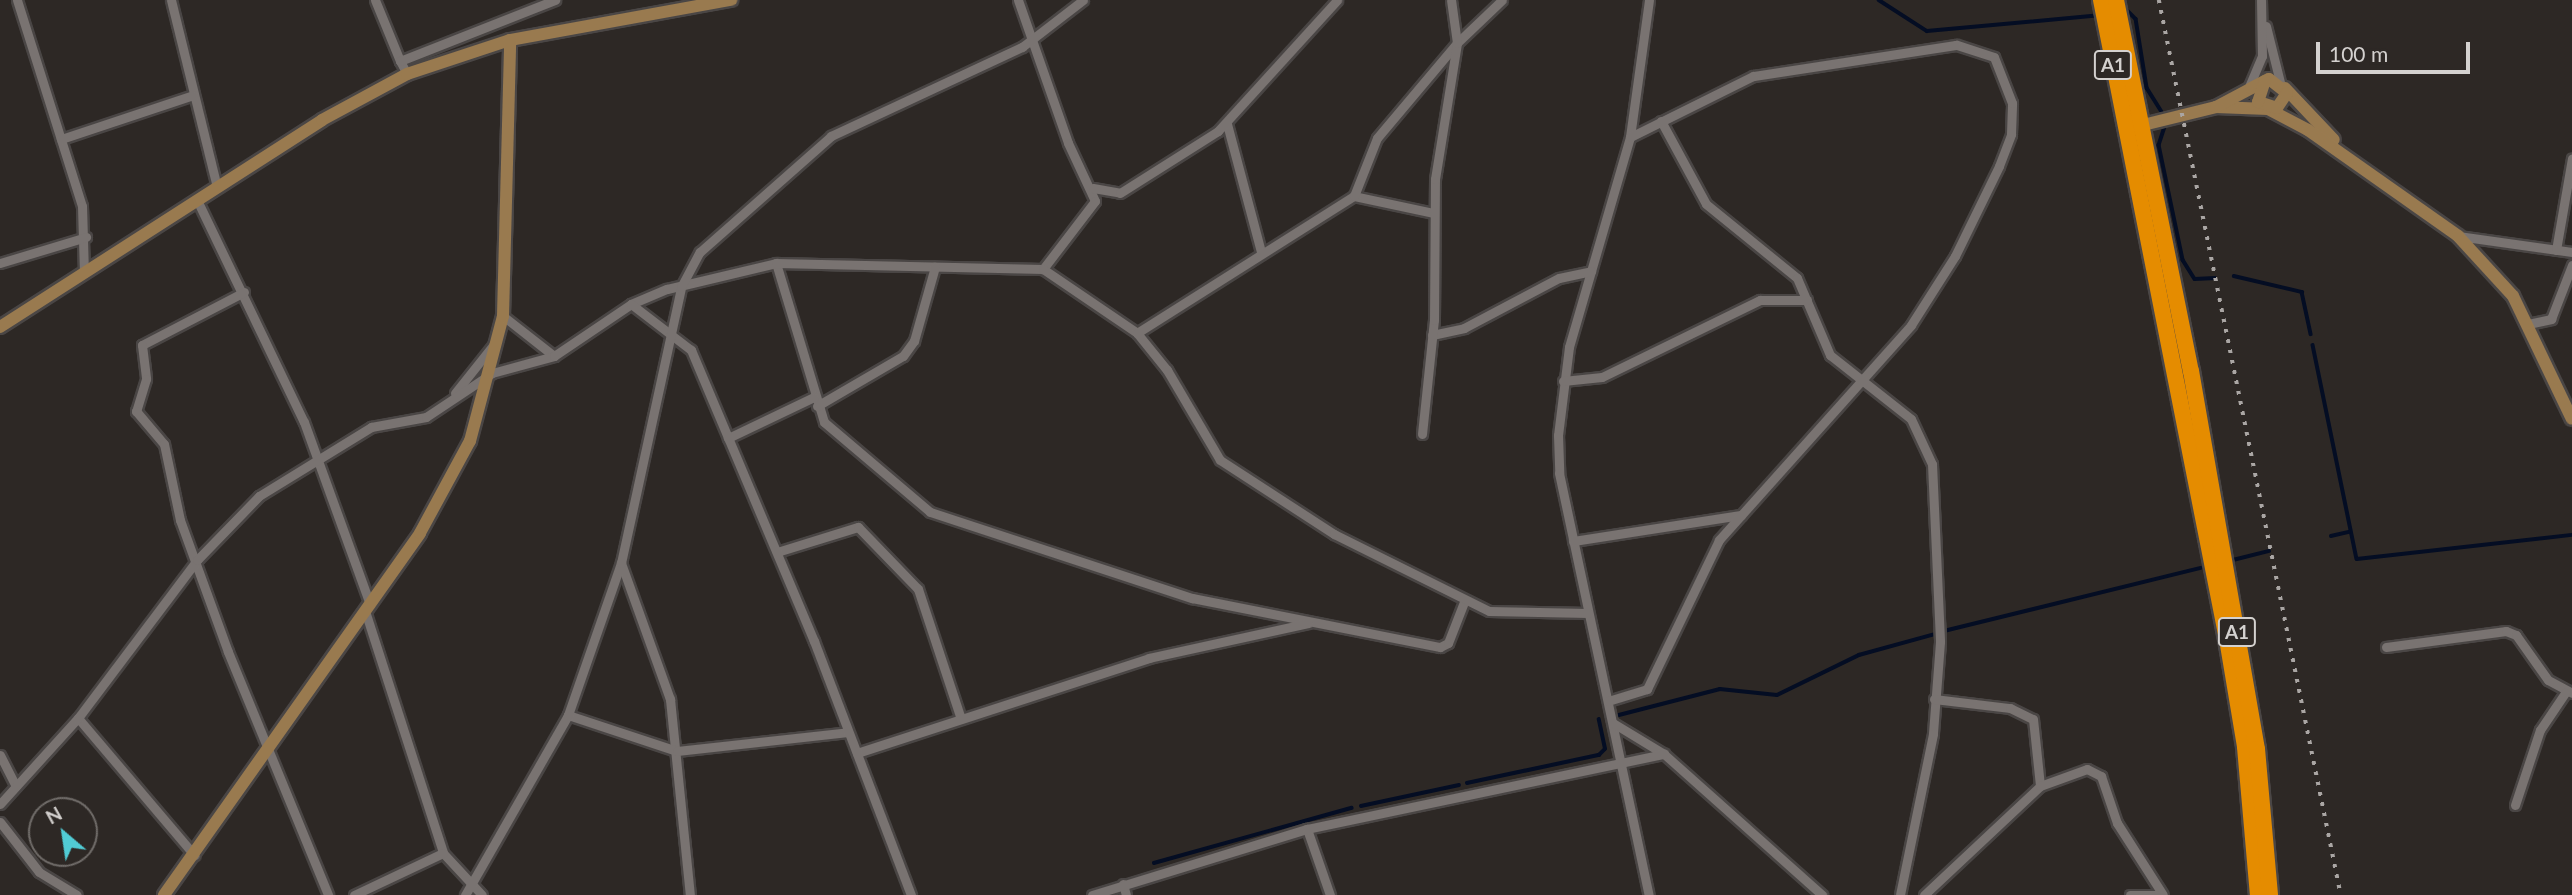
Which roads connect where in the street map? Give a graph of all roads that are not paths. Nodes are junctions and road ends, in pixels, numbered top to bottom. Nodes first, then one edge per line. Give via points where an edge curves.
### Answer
1 (17, 0) edge
2 (171, 0) edge
3 (375, 0) edge
4 (555, 0) edge
5 (731, 0) edge
6 (1018, 0) edge
7 (1083, 0) edge
8 (1337, 0) edge
9 (1451, 0) edge
10 (1502, 0) edge
11 (1649, 0) edge
12 (2101, 0) edge
13 (2116, 0) edge
14 (2261, 0) edge
15 (510, 40) junction
16 (1033, 40) junction
17 (1457, 43) junction
18 (400, 61) junction
19 (407, 74) junction
20 (2265, 81) junction
21 (2283, 85) junction
22 (2247, 90) junction
23 (193, 95) junction
24 (2216, 107) junction
25 (2268, 109) junction
26 (1661, 121) junction
27 (1227, 124) junction
28 (2132, 128) junction
29 (1630, 137) junction
30 (61, 139) junction
31 (2572, 158) edge
32 (2374, 174) junction
33 (217, 187) junction
34 (1093, 188) junction
35 (1354, 196) junction
36 (197, 200) junction
37 (1433, 213) junction
38 (2458, 236) junction
39 (86, 237) junction
40 (2556, 250) junction
41 (1261, 252) junction
42 (2572, 252) edge
43 (776, 262) junction
44 (0, 263) edge
45 (2572, 265) edge
46 (935, 267) junction
47 (1043, 269) junction
48 (1591, 271) junction
49 (84, 273) junction
50 (681, 287) junction
51 (244, 292) junction
52 (1807, 300) junction
53 (631, 304) junction
54 (503, 316) junction
55 (2528, 324) junction
56 (0, 327) edge
57 (676, 333) junction
58 (1137, 333) junction
59 (1432, 335) junction
60 (499, 338) junction
61 (554, 356) junction
62 (492, 373) junction
63 (1863, 378) junction
64 (1563, 381) junction
65 (452, 398) junction
66 (816, 402) junction
67 (2572, 419) edge
68 (1422, 434) dead end
69 (728, 438) junction
70 (316, 456) junction
71 (1741, 515) junction
72 (1573, 541) junction
73 (777, 552) junction
74 (197, 560) junction
75 (621, 563) junction
76 (1464, 602) junction
77 (367, 608) junction
78 (1588, 613) junction
79 (1313, 622) junction
80 (2386, 647) dead end
81 (2569, 693) edge
82 (1934, 699) junction
83 (1608, 701) junction
84 (568, 715) junction
85 (960, 716) junction
86 (78, 718) junction
87 (1613, 723) junction
88 (848, 732) junction
89 (270, 750) junction
90 (677, 751) junction
91 (857, 753) junction
92 (1664, 754) junction
93 (0, 755) edge
94 (1620, 763) junction
95 (16, 786) junction
96 (2040, 786) junction
97 (0, 804) edge
98 (2515, 804) dead end
99 (0, 822) edge
100 (1307, 829) junction
101 (443, 853) junction
102 (194, 855) junction
103 (472, 883) junction
104 (1123, 884) junction
105 (77, 895) edge
106 (164, 895) edge
107 (328, 895) edge
108 (354, 895) edge
109 (465, 895) edge
110 (482, 895) edge
111 (690, 895) edge
112 (911, 895) edge
113 (1092, 895) edge
114 (1126, 895) edge
115 (1330, 895) edge
116 (1649, 895) edge
117 (1822, 895) edge
118 (1900, 895) edge
119 (1924, 895) edge
120 (2130, 895) edge
121 (2156, 895) edge
122 (2163, 895) edge
123 (2258, 895) edge
124 (2270, 895) edge

1 - 30 street
2 - 23 street
3 - 18 street
4 - 18 street
5 - 15 street
6 - 16 street
7 - 16 street
8 - 27 street
9 - 17 street
10 - 17 street
11 - 29 street
12 - 28 highway, A1
13 - 28 highway, A1
14 - 21 street
14 - 22 street via 2262,57
15 - 19 street
15 - 54 street
16 - 34 street via 1068,143
16 - 50 street via 831,136 709,241
17 - 35 street via 1371,148
17 - 37 street
18 - 19 street
19 - 33 street
20 - 21 street
20 - 22 street
20 - 25 street via 2256,94
21 - 25 street via 2284,102
21 - 32 street
22 - 24 street
23 - 30 street
23 - 33 street
24 - 25 street
24 - 28 street
25 - 32 street
26 - 29 street
26 - 52 street via 1706,204 1784,264
26 - 63 street via 1736,82 1801,66 1956,46 1994,57 2012,103 2011,134 1999,166 1955,256 1911,325
27 - 34 street via 1120,193
27 - 41 street
28 - 123 highway, A1 via 2245,747
28 - 124 highway, A1 via 2191,371 2249,699
29 - 48 street
30 - 39 street
31 - 40 street
32 - 38 street
33 - 36 street
34 - 47 street via 1093,211
35 - 37 street
35 - 41 street
36 - 49 street
36 - 51 street
37 - 59 street
38 - 40 street
38 - 55 street via 2513,296
39 - 44 street
39 - 49 street
40 - 42 street
41 - 58 street
43 - 46 street
43 - 50 street
43 - 66 street
45 - 55 street via 2551,319
46 - 47 street
46 - 66 street via 914,341 903,356
47 - 58 street
48 - 59 street via 1559,278 1464,328
48 - 64 street
49 - 56 street
50 - 53 street
50 - 57 street
51 - 70 street
51 - 74 street via 140,349 146,379 136,411 164,444 180,520
52 - 63 street via 1830,355
52 - 64 street via 1760,300 1602,377
53 - 57 street
53 - 61 street
54 - 60 street
54 - 61 street
55 - 67 street
57 - 69 street via 691,350
57 - 75 street
58 - 76 street via 1167,370 1220,460 1334,534
59 - 68 street
60 - 62 street
60 - 65 street
61 - 62 street
62 - 65 street
62 - 77 street via 447,488
63 - 71 street
63 - 82 street via 1911,419 1932,464 1940,642
64 - 72 street via 1559,473
65 - 70 street via 426,417 371,427
66 - 69 street
66 - 79 street via 832,434 949,521 1121,579
69 - 73 street
70 - 74 street via 249,505
70 - 77 street
71 - 72 street
71 - 83 street via 1713,550 1654,681 1636,695
72 - 78 street
73 - 85 street via 858,527 918,589
73 - 88 street
74 - 86 street
74 - 89 street
75 - 84 street
75 - 90 street via 666,684
76 - 78 street via 1521,615
76 - 79 street via 1448,643 1440,647
77 - 89 street
77 - 101 street
78 - 83 street
79 - 85 street via 1149,658
80 - 81 street via 2506,631
81 - 98 street via 2540,730
82 - 96 street via 2010,708 2033,719
82 - 118 street
83 - 87 street
84 - 90 street
84 - 103 street
85 - 91 street
86 - 95 street
86 - 102 street
87 - 92 street
87 - 94 street
88 - 90 street
88 - 91 street
89 - 102 street
89 - 107 street
90 - 111 street
91 - 112 street
92 - 94 street
92 - 117 street
93 - 95 street
94 - 100 street
94 - 116 street
95 - 97 street
96 - 119 street
96 - 122 street via 2078,770 2101,776 2118,822
99 - 105 street via 39,872
100 - 104 street
100 - 115 street
101 - 103 street
101 - 108 street
102 - 106 street
103 - 109 street
103 - 110 street
104 - 113 street
104 - 114 street
120 - 121 street

